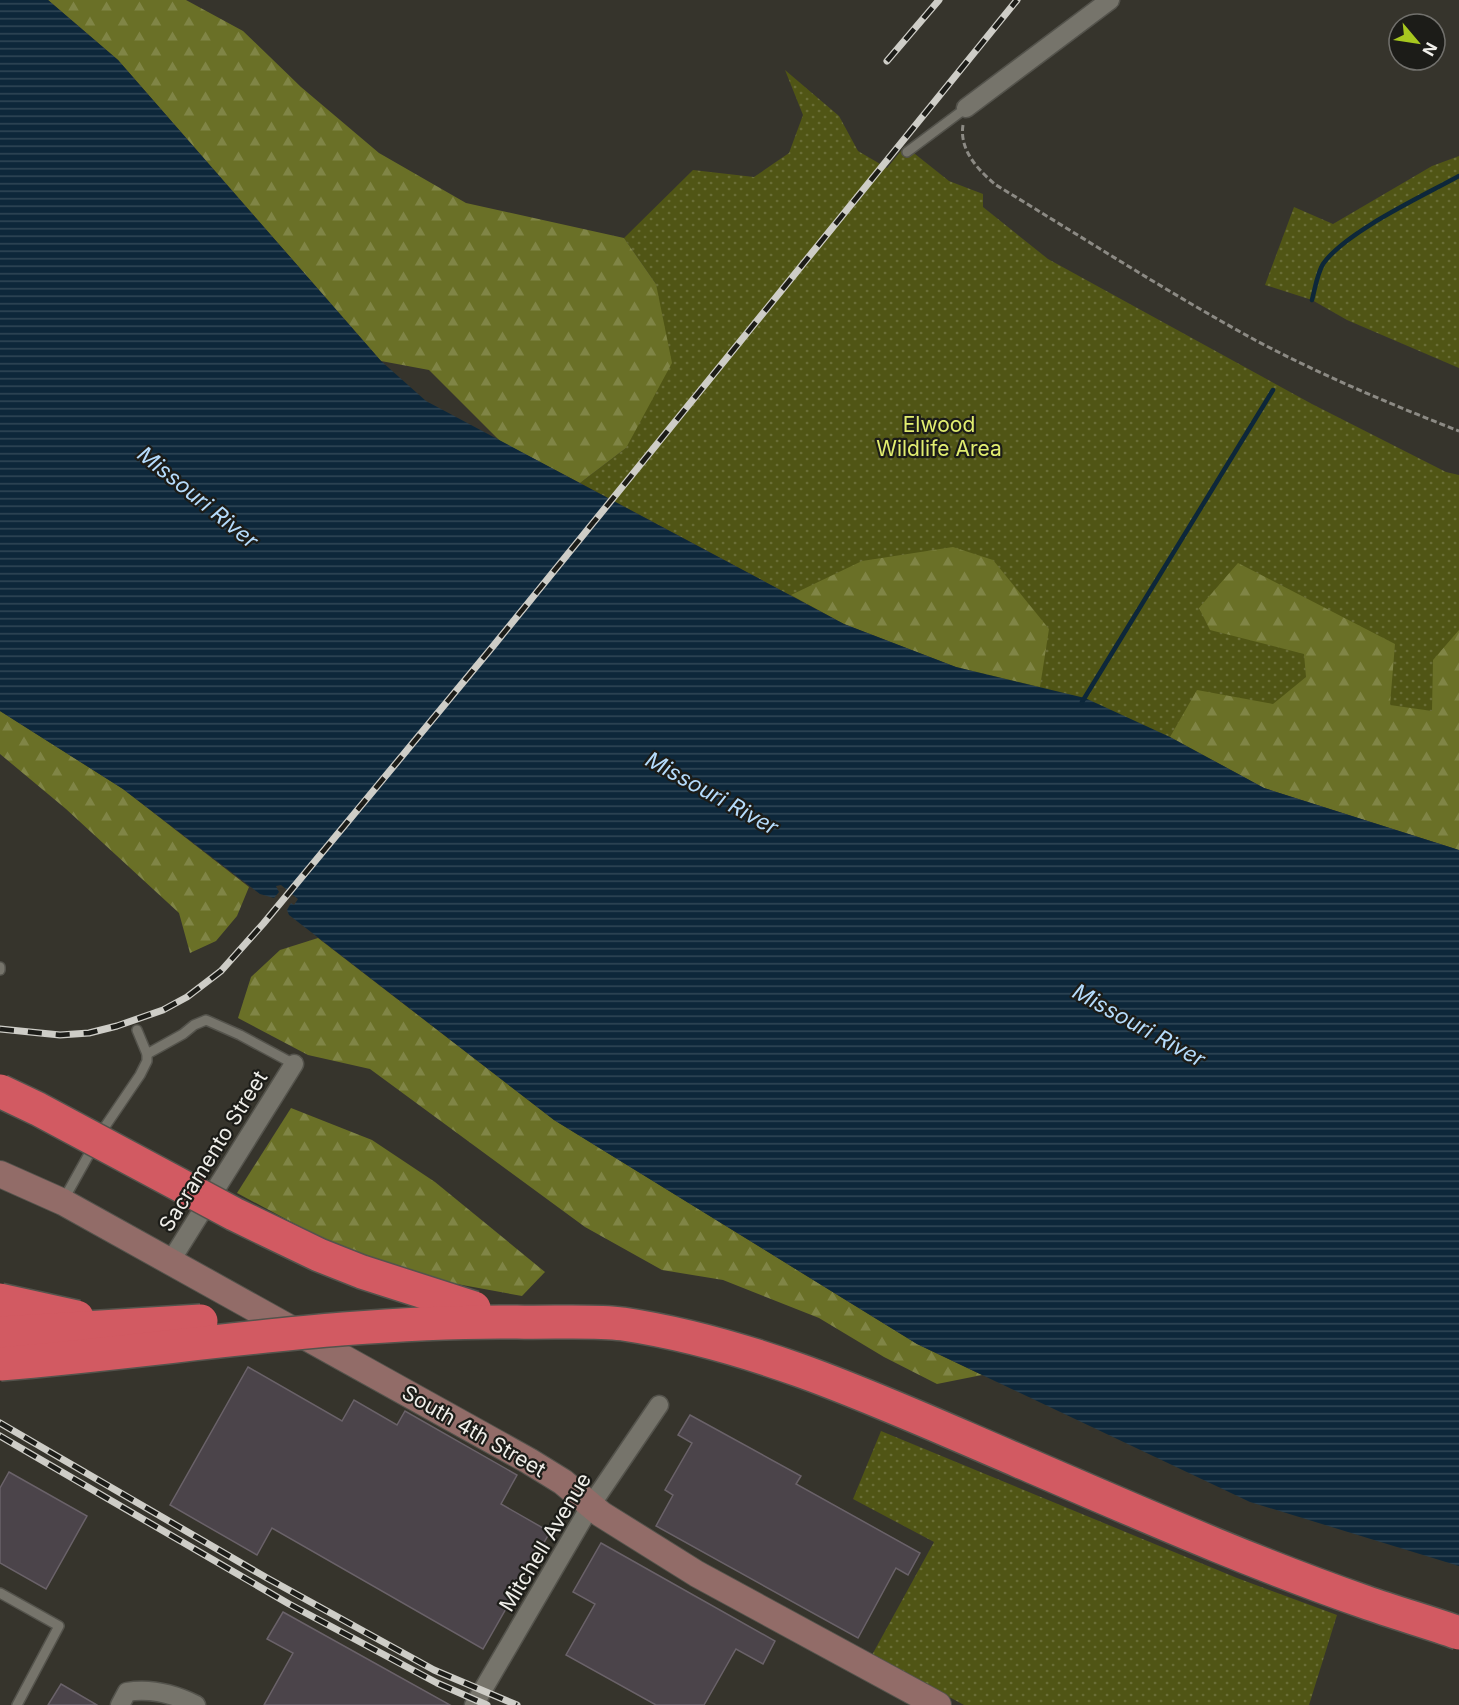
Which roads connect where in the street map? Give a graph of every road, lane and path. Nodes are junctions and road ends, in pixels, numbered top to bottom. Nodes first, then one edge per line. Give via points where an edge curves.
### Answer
1 (1110, 0) edge
2 (966, 108) junction
3 (907, 152) dead end
4 (1459, 431) edge
5 (137, 1030) dead end
6 (147, 1054) junction
7 (294, 1064) joint
8 (0, 1091) edge
9 (0, 1174) edge
10 (63, 1202) junction
11 (171, 1262) junction
12 (0, 1300) edge
13 (474, 1308) junction
14 (0, 1333) edge
15 (207, 1341) junction
16 (0, 1364) edge
17 (659, 1405) dead end
18 (591, 1505) junction
19 (0, 1593) edge
20 (1459, 1633) edge
21 (17, 1705) edge
22 (120, 1705) edge
23 (196, 1705) edge
24 (474, 1705) edge
25 (938, 1705) edge

1 - 2 street
2 - 3 lane
2 - 4 path via 962,129 967,153 981,173 996,185 1256,340 1367,395
5 - 6 lane
6 - 7 lane via 206,1020
6 - 10 lane via 140,1076 102,1131
7 - 11 street, Sacramento Street
8 - 13 highway, bridge via 319,1255
9 - 10 main road, South 4th Street
10 - 11 main road, South 4th Street
11 - 18 main road, South 4th Street via 529,1461
12 - 15 highway, bridge
13 - 14 highway, bridge via 258,1316
13 - 20 highway, bridge via 621,1324 769,1360 848,1388 1196,1536
15 - 16 highway, bridge
15 - 20 highway, bridge via 471,1322 620,1324 699,1339 848,1388 1185,1532 1364,1602
17 - 18 street, Mitchell Avenue
18 - 24 street, Mitchell Avenue
18 - 25 main road, South 4th Street via 697,1575
19 - 21 lane via 58,1626
22 - 23 street via 127,1692 144,1689 179,1696

